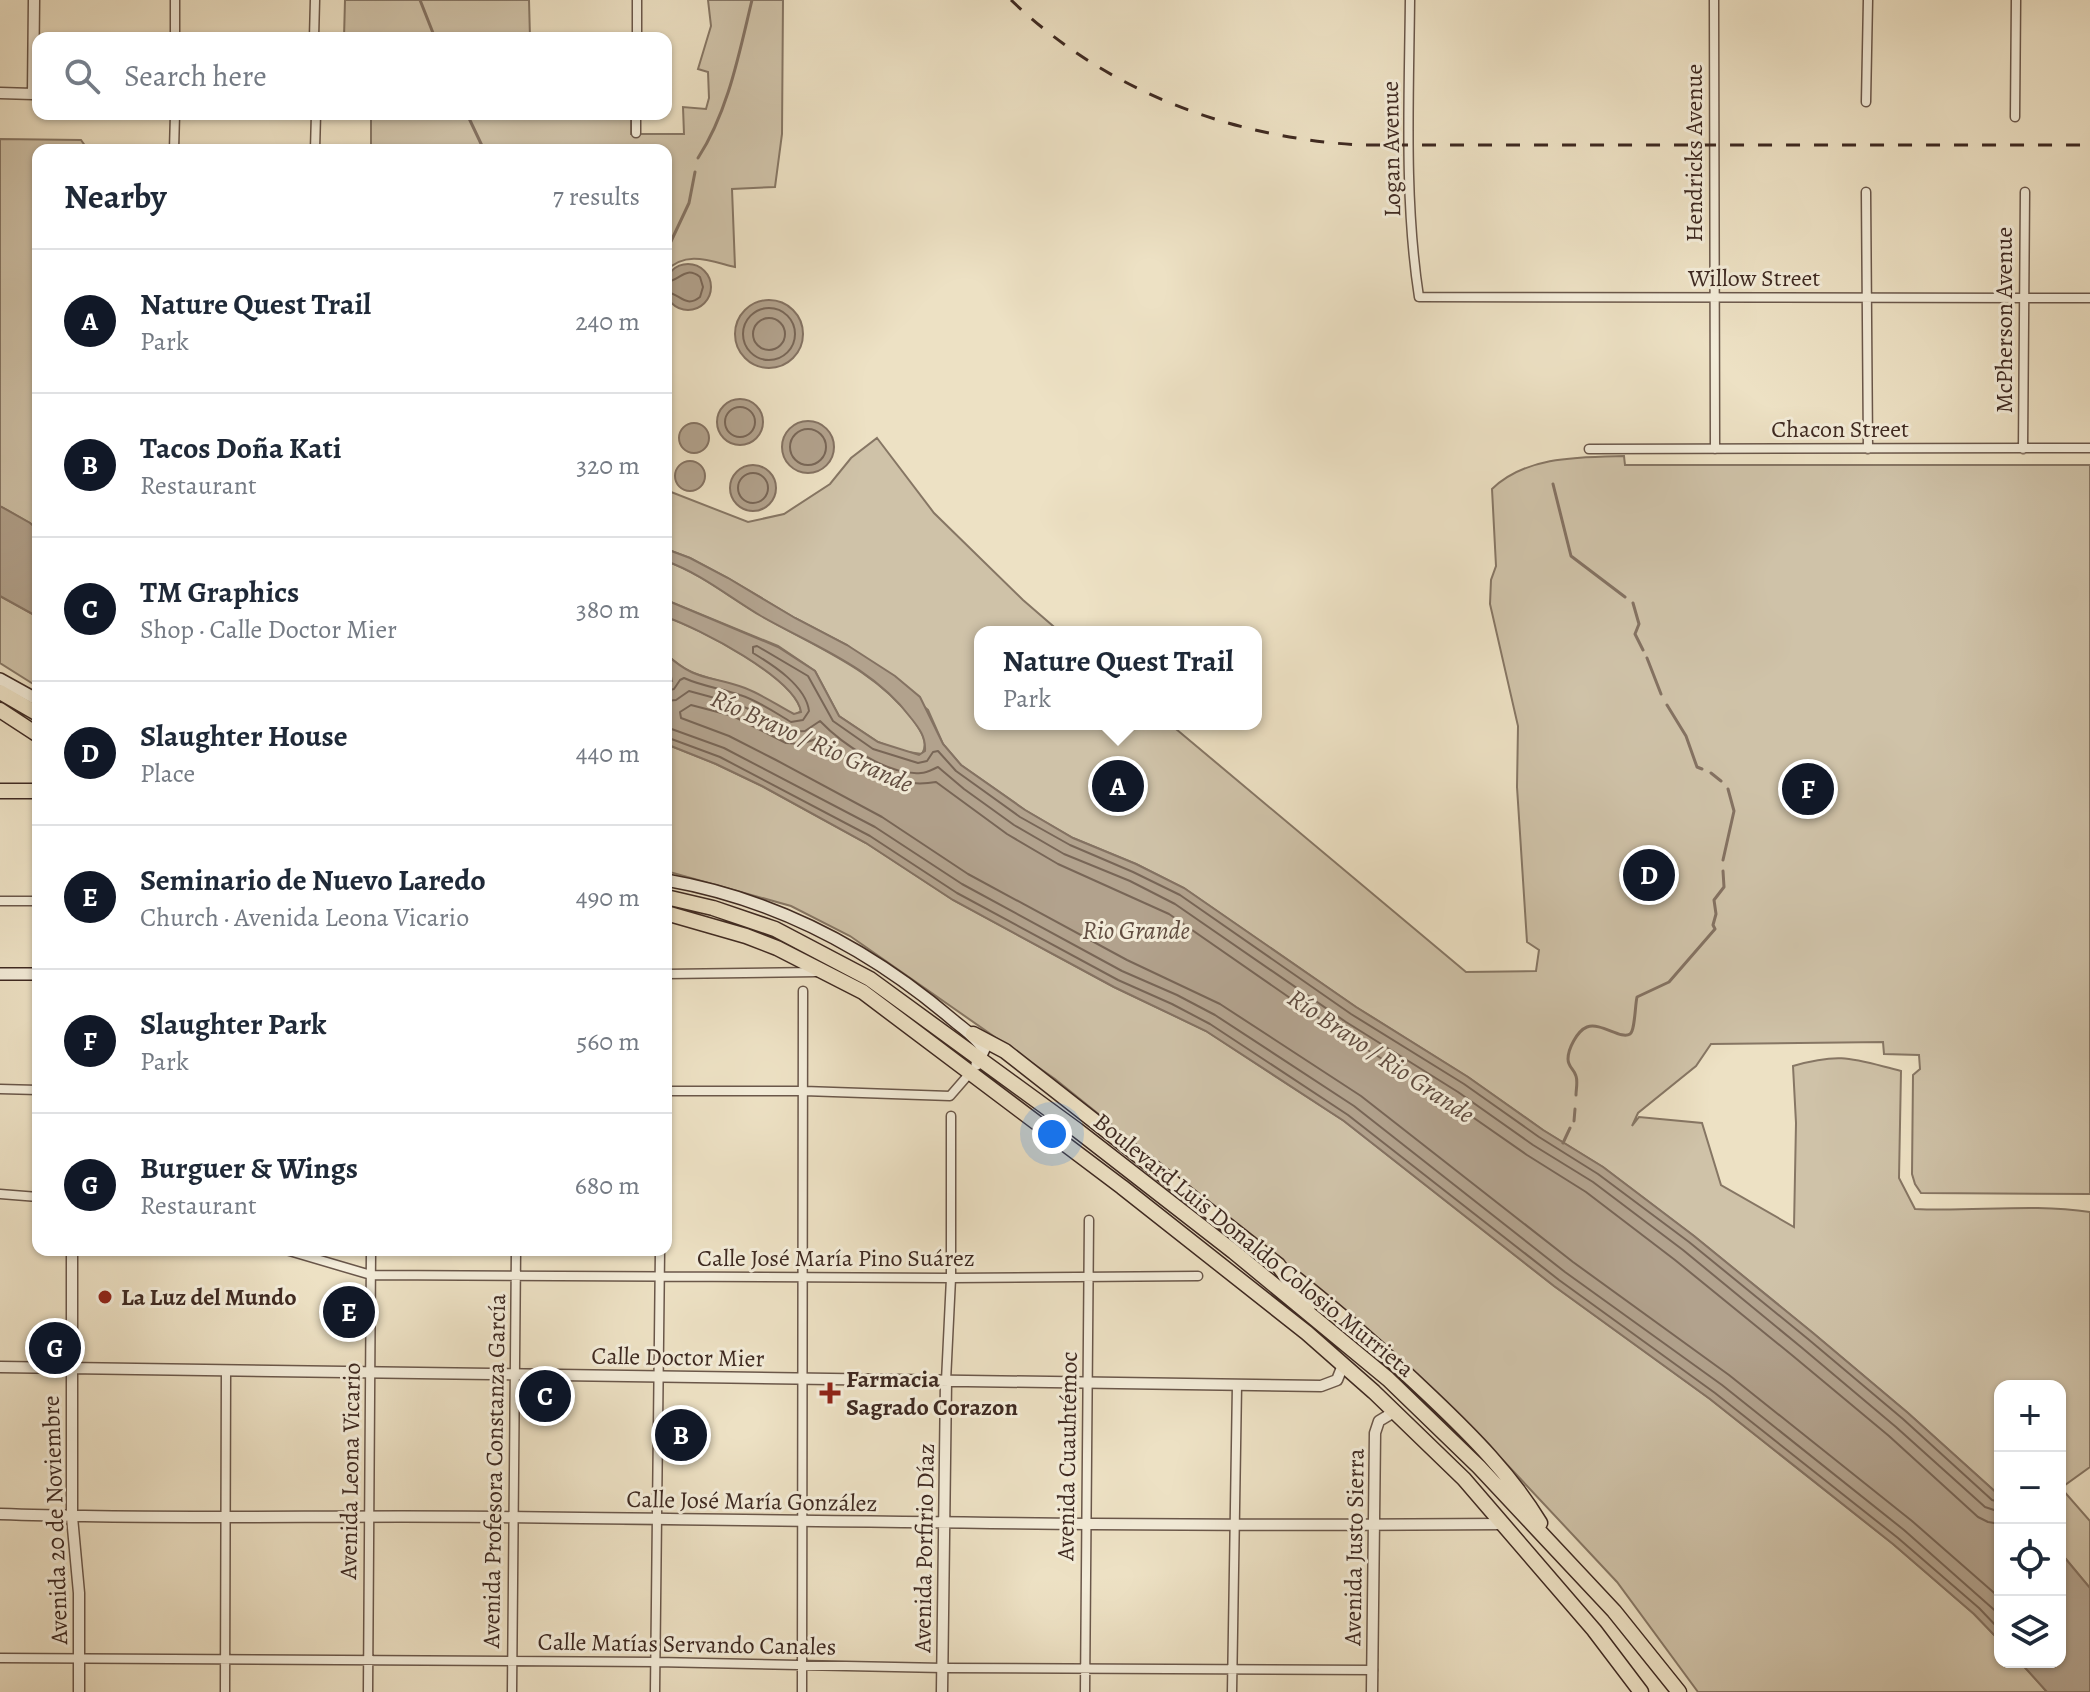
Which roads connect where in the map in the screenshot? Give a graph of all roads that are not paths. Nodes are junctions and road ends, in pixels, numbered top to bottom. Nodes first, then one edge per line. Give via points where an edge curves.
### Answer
1 (34, 0) edge
2 (175, 0) edge
3 (315, 0) edge
4 (637, 0) edge
5 (1410, 0) edge
6 (1714, 0) edge
7 (1868, 0) edge
8 (2016, 0) edge
9 (35, 32) edge
10 (175, 32) edge
11 (314, 32) edge
12 (637, 32) edge
13 (0, 93) edge
14 (32, 94) edge
15 (1866, 102) dead end
16 (2015, 117) dead end
17 (175, 120) edge
18 (316, 120) edge
19 (636, 120) edge
20 (636, 133) dead end
21 (174, 144) edge
22 (315, 144) edge
23 (1866, 192) dead end
24 (2025, 192) dead end
25 (1419, 297) joint
26 (1713, 298) junction
27 (1868, 298) junction
28 (2023, 298) junction
29 (2090, 298) edge
30 (2090, 448) edge
31 (1589, 449) dead end
32 (1715, 449) junction
33 (1868, 449) junction
34 (2023, 449) junction
35 (0, 679) edge
36 (0, 692) edge
37 (32, 697) edge
38 (0, 702) edge
39 (0, 710) edge
40 (32, 711) edge
41 (32, 717) edge
42 (32, 731) edge
43 (0, 791) edge
44 (32, 791) edge
45 (672, 882) edge
46 (672, 899) edge
47 (0, 901) edge
48 (32, 901) edge
49 (672, 915) edge
50 (825, 972) junction
51 (0, 974) edge
52 (32, 974) edge
53 (672, 974) edge
54 (803, 991) dead end
55 (973, 1034) junction
56 (982, 1059) junction
57 (970, 1073) junction
58 (0, 1089) edge
59 (32, 1090) edge
60 (672, 1091) edge
61 (804, 1091) junction
62 (951, 1116) dead end
63 (0, 1194) edge
64 (32, 1197) edge
65 (1089, 1220) dead end
66 (72, 1256) edge
67 (306, 1256) edge
68 (371, 1256) edge
69 (516, 1256) edge
70 (660, 1256) edge
71 (1278, 1265) junction
72 (371, 1275) junction
73 (516, 1276) junction
74 (1198, 1276) dead end
75 (660, 1277) junction
76 (803, 1277) junction
77 (951, 1278) junction
78 (1089, 1278) junction
79 (1321, 1321) junction
80 (1343, 1365) junction
81 (0, 1367) edge
82 (71, 1369) junction
83 (226, 1371) junction
84 (371, 1373) junction
85 (516, 1375) junction
86 (658, 1377) junction
87 (802, 1379) junction
88 (946, 1381) junction
89 (1087, 1383) junction
90 (1237, 1385) junction
91 (1394, 1412) junction
92 (0, 1514) edge
93 (225, 1516) junction
94 (368, 1516) junction
95 (72, 1517) junction
96 (513, 1517) junction
97 (658, 1519) junction
98 (803, 1521) junction
99 (944, 1524) junction
100 (1503, 1524) junction
101 (1086, 1525) junction
102 (1235, 1525) junction
103 (1374, 1525) junction
104 (1555, 1548) junction
105 (0, 1658) edge
106 (79, 1659) junction
107 (225, 1660) junction
108 (369, 1661) junction
109 (512, 1662) junction
110 (656, 1662) junction
111 (801, 1666) junction
112 (943, 1668) junction
113 (1085, 1669) junction
114 (1232, 1669) junction
115 (1373, 1670) junction
116 (79, 1692) edge
117 (225, 1692) edge
118 (368, 1692) edge
119 (512, 1692) edge
120 (655, 1692) edge
121 (802, 1692) edge
122 (942, 1692) edge
123 (1085, 1692) edge
124 (1232, 1692) edge
125 (1372, 1692) edge
126 (1641, 1692) edge
127 (1679, 1692) edge

1 - 9 street
2 - 10 street
3 - 11 street
4 - 12 street
5 - 25 street, Logan Avenue via 1410,153
6 - 26 street, Hendricks Avenue
7 - 15 street
8 - 16 street
13 - 14 street
17 - 21 street
18 - 22 street
19 - 20 street
23 - 27 street
24 - 28 street, McPherson Avenue
25 - 26 street, Willow Street
26 - 27 street, Willow Street
26 - 32 street, Hendricks Avenue
27 - 28 street, Willow Street
27 - 33 street
28 - 29 street, Willow Street
28 - 34 street, McPherson Avenue
30 - 34 street, Chacon Street
31 - 32 street, Chacon Street
32 - 33 street, Chacon Street
33 - 34 street, Chacon Street
35 - 37 main road
36 - 40 highway
38 - 41 highway
39 - 42 highway
43 - 44 highway
45 - 55 main road via 748,901 846,943
46 - 56 highway, Boulevard Luis Donaldo Colosio Murrieta via 743,917 818,949 893,993
47 - 48 street
49 - 50 highway, Boulevard Luis Donaldo Colosio Murrieta via 746,936
50 - 53 street
50 - 57 highway, Boulevard Luis Donaldo Colosio Murrieta via 863,992
51 - 52 main road
54 - 61 street
55 - 56 main road via 984,1049
55 - 71 highway via 1005,1051
56 - 57 main road
56 - 79 highway, Boulevard Luis Donaldo Colosio Murrieta
57 - 61 street via 950,1096
57 - 80 highway, Boulevard Luis Donaldo Colosio Murrieta
58 - 59 street
60 - 61 street
61 - 76 street
62 - 77 street, Avenida Porfirio Díaz
63 - 64 street
65 - 78 street, Avenida Cuauhtémoc
66 - 82 street, Avenida 20 de Noviembre
67 - 72 street, Calle José María Pino Suárez
68 - 72 street, Avenida Leona Vicario
69 - 73 street, Avenida Profesora Constanza García
70 - 75 street
71 - 79 highway
71 - 104 highway via 1374,1344 1480,1444 1525,1498
72 - 73 street, Calle José María Pino Suárez
72 - 84 street, Avenida Leona Vicario
73 - 75 street, Calle José María Pino Suárez
73 - 85 street, Avenida Profesora Constanza García
74 - 78 street, Calle José María Pino Suárez
75 - 76 street, Calle José María Pino Suárez
75 - 86 street
76 - 77 street, Calle José María Pino Suárez
76 - 87 street
77 - 78 street, Calle José María Pino Suárez
77 - 88 street, Avenida Porfirio Díaz
78 - 89 street, Avenida Cuauhtémoc
79 - 104 highway, Boulevard Luis Donaldo Colosio Murrieta via 1479,1467
80 - 90 street, Calle Doctor Mier via 1331,1384
80 - 91 highway, Boulevard Luis Donaldo Colosio Murrieta
81 - 82 street, Calle Doctor Mier
82 - 83 street, Calle Doctor Mier
82 - 95 street, Avenida 20 de Noviembre
83 - 84 street, Calle Doctor Mier
83 - 93 street
84 - 85 street, Calle Doctor Mier
84 - 94 street, Avenida Leona Vicario
85 - 86 street, Calle Doctor Mier
85 - 96 street, Avenida Profesora Constanza García
86 - 87 street, Calle Doctor Mier
86 - 97 street
87 - 88 street, Calle Doctor Mier
87 - 98 street
88 - 89 street, Calle Doctor Mier
88 - 99 street, Avenida Porfirio Díaz
89 - 90 street, Calle Doctor Mier
89 - 101 street, Avenida Cuauhtémoc
90 - 102 street
91 - 100 highway, Boulevard Luis Donaldo Colosio Murrieta
91 - 103 street, Avenida Justo Sierra via 1379,1421 1375,1433
92 - 95 street, Calle José María González
93 - 94 street, Calle José María González
93 - 95 street, Calle José María González
93 - 107 street
94 - 96 street, Calle José María González
94 - 108 street, Avenida Leona Vicario
95 - 106 street, Avenida 20 de Noviembre
96 - 97 street, Calle José María González
96 - 109 street, Avenida Profesora Constanza García
97 - 98 street, Calle José María González
97 - 110 street
98 - 99 street, Calle José María González
98 - 111 street
99 - 101 street, Calle José María González
99 - 112 street, Avenida Porfirio Díaz
100 - 103 street, Calle José María González
100 - 126 highway, Boulevard Luis Donaldo Colosio Murrieta
101 - 102 street, Calle José María González
101 - 113 street, Avenida Cuauhtémoc
102 - 103 street, Calle José María González
102 - 114 street
103 - 115 street, Avenida Justo Sierra
104 - 127 highway, Boulevard Luis Donaldo Colosio Murrieta
105 - 106 street, Calle Matías Servando Canales
106 - 107 street, Calle Matías Servando Canales
106 - 116 street, Avenida 20 de Noviembre
107 - 108 street, Calle Matías Servando Canales
107 - 117 street
108 - 109 street, Calle Matías Servando Canales
108 - 118 street, Avenida Leona Vicario
109 - 110 street, Calle Matías Servando Canales
109 - 119 street, Avenida Profesora Constanza García
110 - 111 street, Calle Matías Servando Canales
110 - 120 street
111 - 112 street, Calle Matías Servando Canales
111 - 121 street
112 - 113 street, Calle Matías Servando Canales
112 - 122 street, Avenida Porfirio Díaz
113 - 114 street, Calle Matías Servando Canales
113 - 123 street, Avenida Cuauhtémoc
114 - 115 street, Calle Matías Servando Canales
114 - 124 street
115 - 125 street, Avenida Justo Sierra

